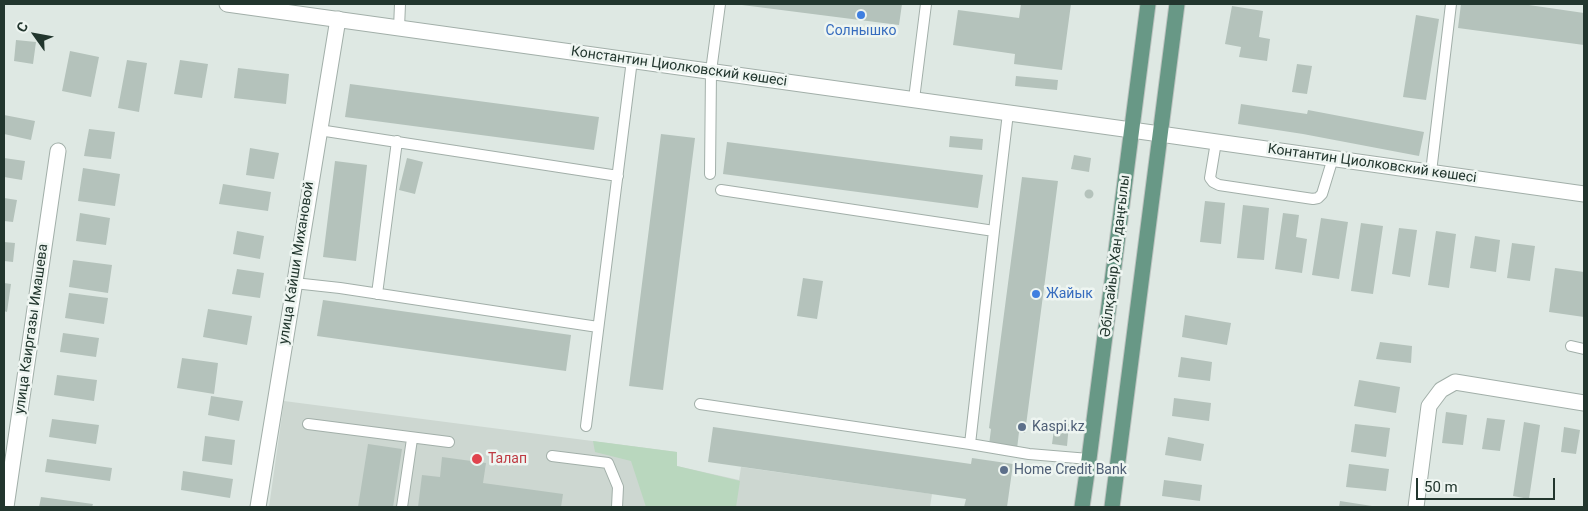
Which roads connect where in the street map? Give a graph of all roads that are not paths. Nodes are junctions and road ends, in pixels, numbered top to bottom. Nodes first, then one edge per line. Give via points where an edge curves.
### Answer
1 (227, 4) edge
2 (400, 4) edge
3 (720, 4) edge
4 (926, 4) edge
5 (1148, 4) edge
6 (1177, 4) edge
7 (1451, 4) edge
8 (338, 19) junction
9 (399, 28) junction
10 (632, 60) junction
11 (711, 71) junction
12 (914, 100) junction
13 (1008, 113) junction
14 (319, 130) junction
15 (1132, 130) junction
16 (1160, 134) junction
17 (397, 141) junction
18 (1216, 142) junction
19 (58, 151) dead end
20 (1333, 158) junction
21 (1431, 172) junction
22 (710, 174) dead end
23 (618, 176) junction
24 (721, 190) dead end
25 (1584, 194) edge
26 (994, 231) junction
27 (294, 283) junction
28 (378, 294) junction
29 (598, 327) junction
30 (1572, 346) dead end
31 (1584, 349) edge
32 (1584, 403) edge
33 (700, 404) dead end
34 (308, 424) dead end
35 (586, 426) dead end
36 (412, 439) junction
37 (449, 442) dead end
38 (970, 444) junction
39 (552, 456) dead end
40 (1090, 460) junction
41 (6, 507) edge
42 (258, 507) edge
43 (402, 507) edge
44 (617, 507) edge
45 (1082, 507) edge
46 (1112, 507) edge
47 (1416, 507) edge

1 - 8 street, Константин Циолковский көшесі
2 - 9 lane
3 - 11 lane
4 - 12 lane
5 - 15 main road, Әбілқайыр Хан даңғылы
6 - 16 main road, Әбілқайыр Хан даңғылы
7 - 21 lane
8 - 9 street, Константин Циолковский көшесі
8 - 14 street, улица Кайши Михановой
9 - 10 street, Константин Циолковский көшесі
10 - 11 street, Константин Циолковский көшесі
10 - 23 lane
11 - 12 street, Константин Циолковский көшесі
11 - 22 lane
12 - 13 street, Константин Циолковский көшесі
13 - 15 street, Константин Циолковский көшесі
13 - 26 lane
14 - 17 lane
14 - 27 street, улица Кайши Михановой
15 - 16 street, Константин Циолковский көшесі
15 - 40 main road, Әбілқайыр Хан даңғылы
16 - 18 street, Контантин Циолковский көшесі
16 - 46 main road, Әбілқайыр Хан даңғылы
17 - 23 lane
17 - 28 lane
18 - 20 street, Контантин Циолковский көшесі
18 - 20 lane via 1210,178 1213,182 1313,199 1322,194
19 - 41 street, улица Каиргазы Имашева
20 - 21 street, Контантин Циолковский көшесі
21 - 25 street, Контантин Циолковский көшесі
23 - 29 lane
24 - 26 lane
26 - 38 lane
27 - 28 lane
27 - 42 street, улица Кайши Михановой
28 - 29 lane
29 - 35 lane
30 - 31 lane
32 - 47 street via 1455,382 1441,390 1429,406
33 - 38 lane
34 - 36 lane
36 - 37 lane
36 - 43 lane
38 - 40 lane
39 - 44 lane via 608,463 618,487
40 - 45 main road, Әбілқайыр Хан даңғылы

